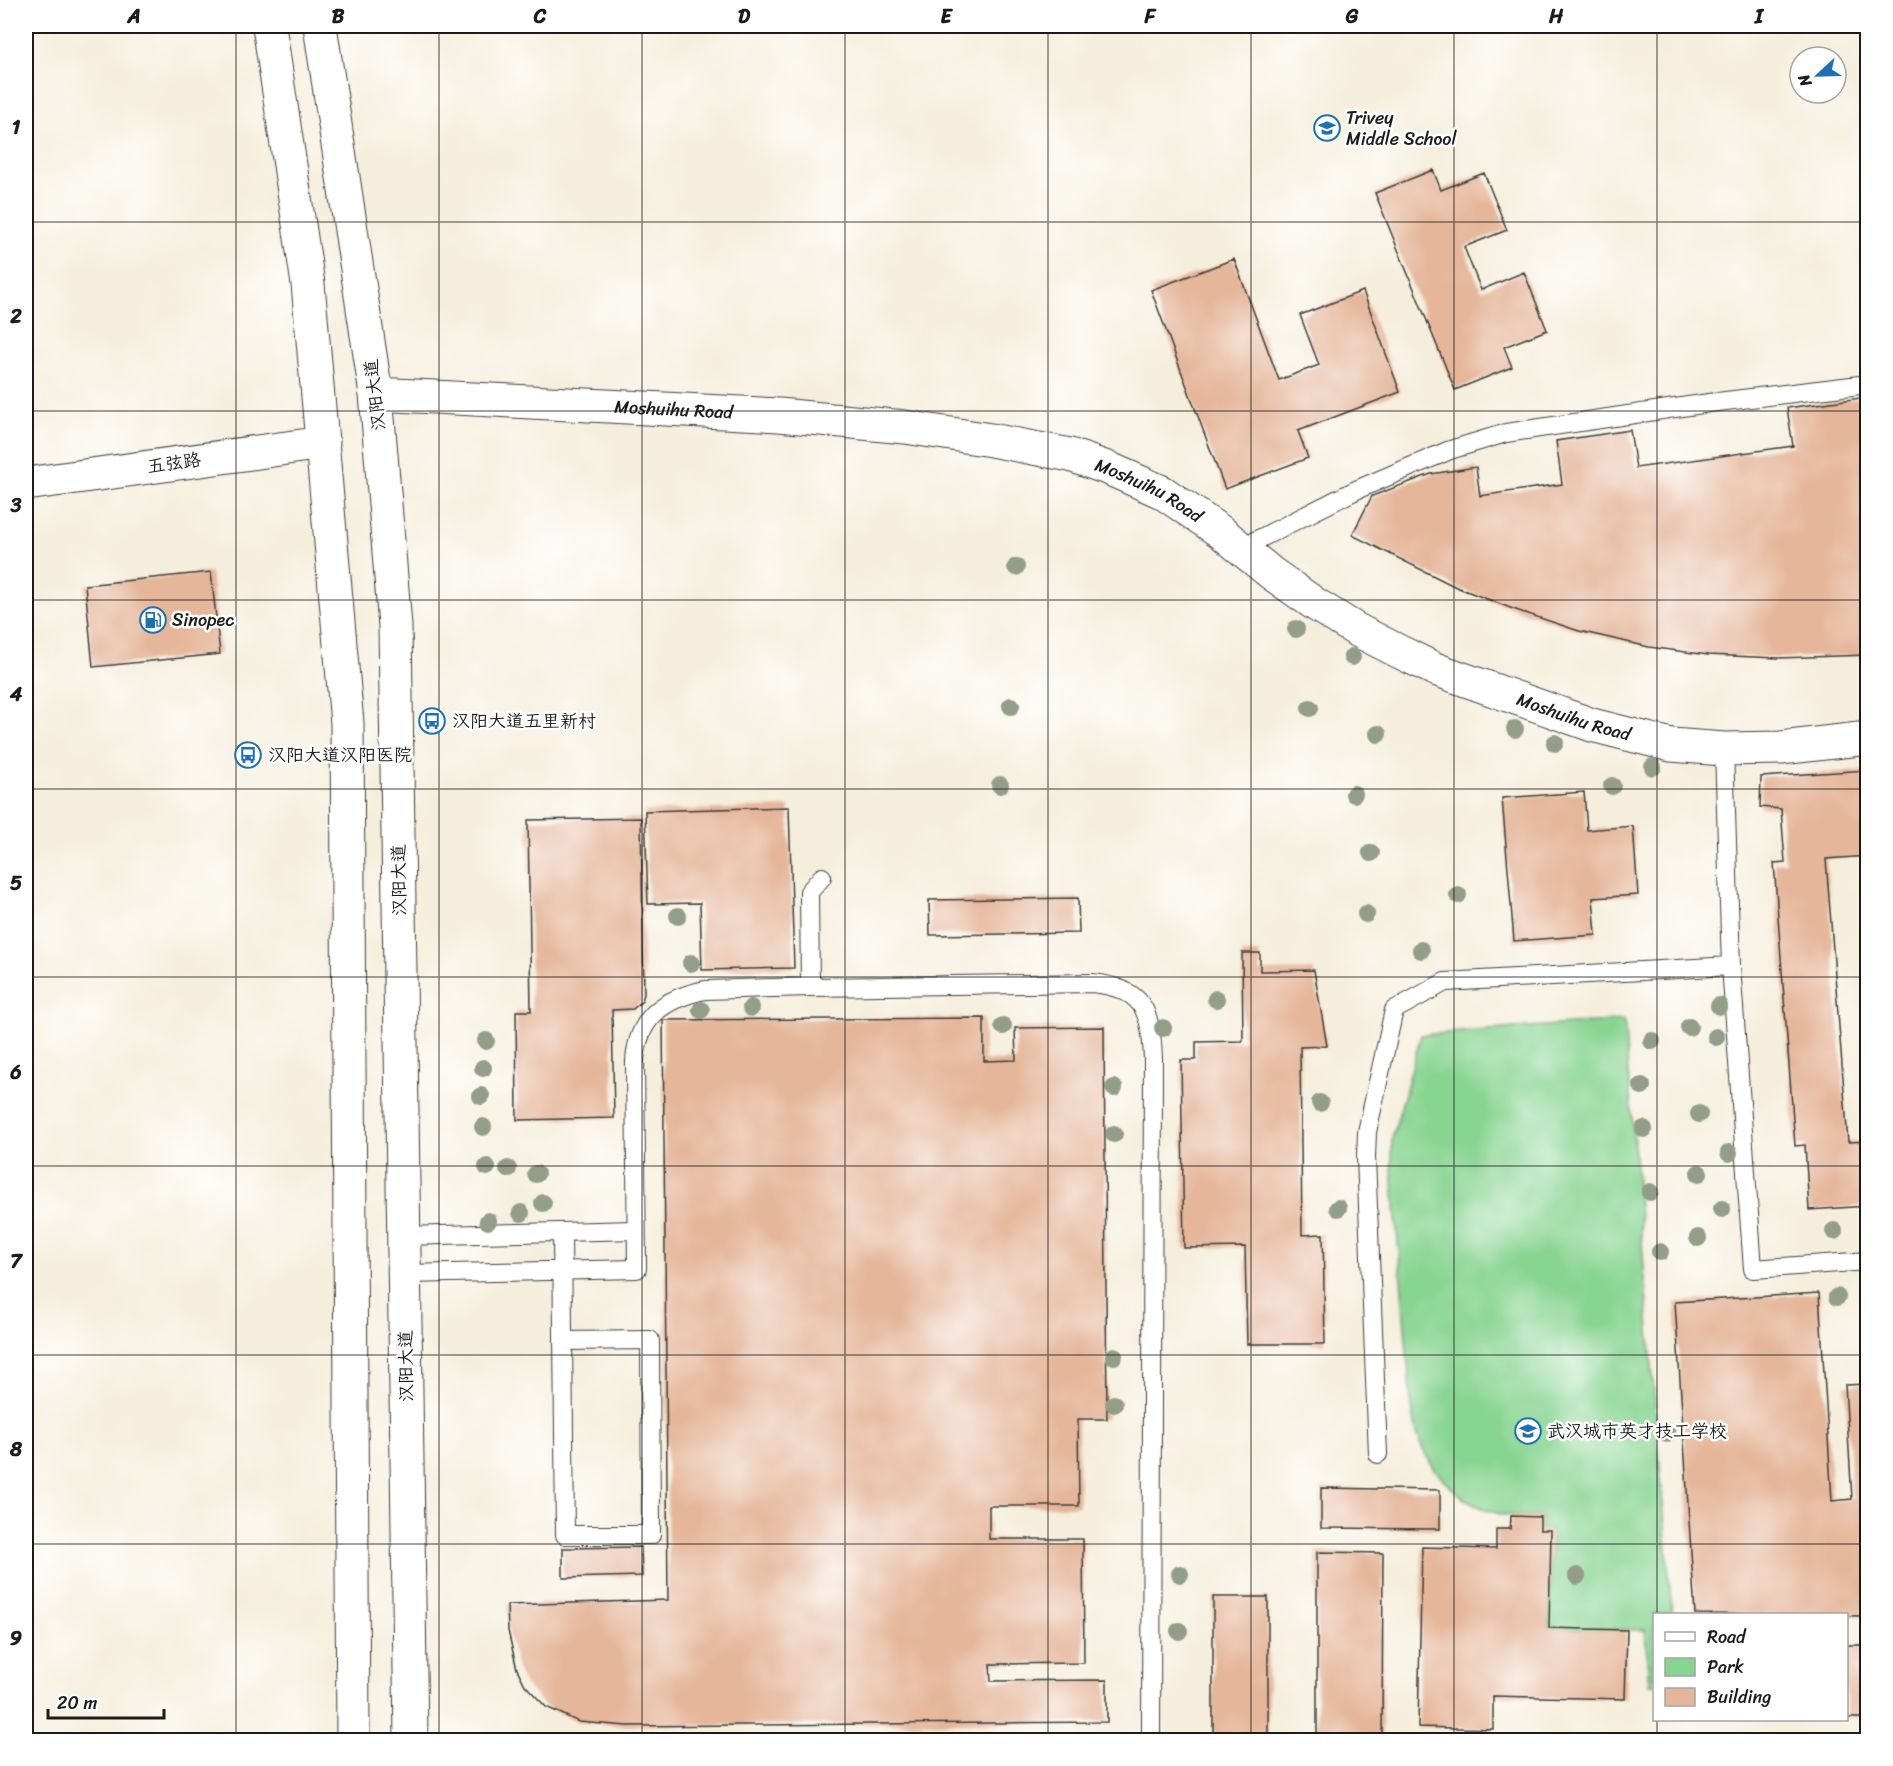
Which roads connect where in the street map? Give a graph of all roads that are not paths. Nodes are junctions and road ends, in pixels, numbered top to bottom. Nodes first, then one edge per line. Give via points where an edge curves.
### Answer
1 (269, 26) edge
2 (320, 26) edge
3 (1868, 384) edge
4 (376, 394) junction
5 (323, 443) junction
6 (26, 483) edge
7 (1241, 548) junction
8 (1868, 738) edge
9 (1724, 749) junction
10 (822, 877) dead end
11 (1731, 966) junction
12 (810, 987) junction
13 (636, 1230) junction
14 (562, 1232) junction
15 (404, 1236) junction
16 (1868, 1261) edge
17 (563, 1270) junction
18 (405, 1274) junction
19 (563, 1341) junction
20 (1378, 1454) dead end
21 (353, 1740) edge
22 (411, 1740) edge
23 (1151, 1740) edge

1 - 5 main road via 308,284
2 - 4 main road, 汉阳大道
3 - 7 lane via 1506,433 1450,450 1356,490
4 - 7 main road, Moshuihu Road via 779,415 991,440 1070,455 1131,478 1162,492
4 - 15 main road, 汉阳大道 via 395,626
5 - 6 main road, 五弦路
5 - 21 main road via 347,723
7 - 9 main road, Moshuihu Road via 1270,573 1355,629 1435,669 1603,728 1671,745
8 - 9 main road, Moshuihu Road via 1781,748
9 - 11 lane
10 - 12 lane via 809,892
11 - 16 lane via 1753,1269
11 - 20 lane via 1445,982 1394,1010 1367,1132 1366,1157
12 - 13 lane via 690,993 668,1003 643,1026 635,1061
12 - 23 lane via 1092,983 1123,989 1142,1005 1152,1035 1153,1059
13 - 14 lane
13 - 17 lane via 637,1269
14 - 15 lane
14 - 17 lane
15 - 18 main road, 汉阳大道
17 - 18 lane
17 - 19 lane
18 - 22 main road, 汉阳大道
19 - 19 lane via 565,1535 651,1535 650,1340

